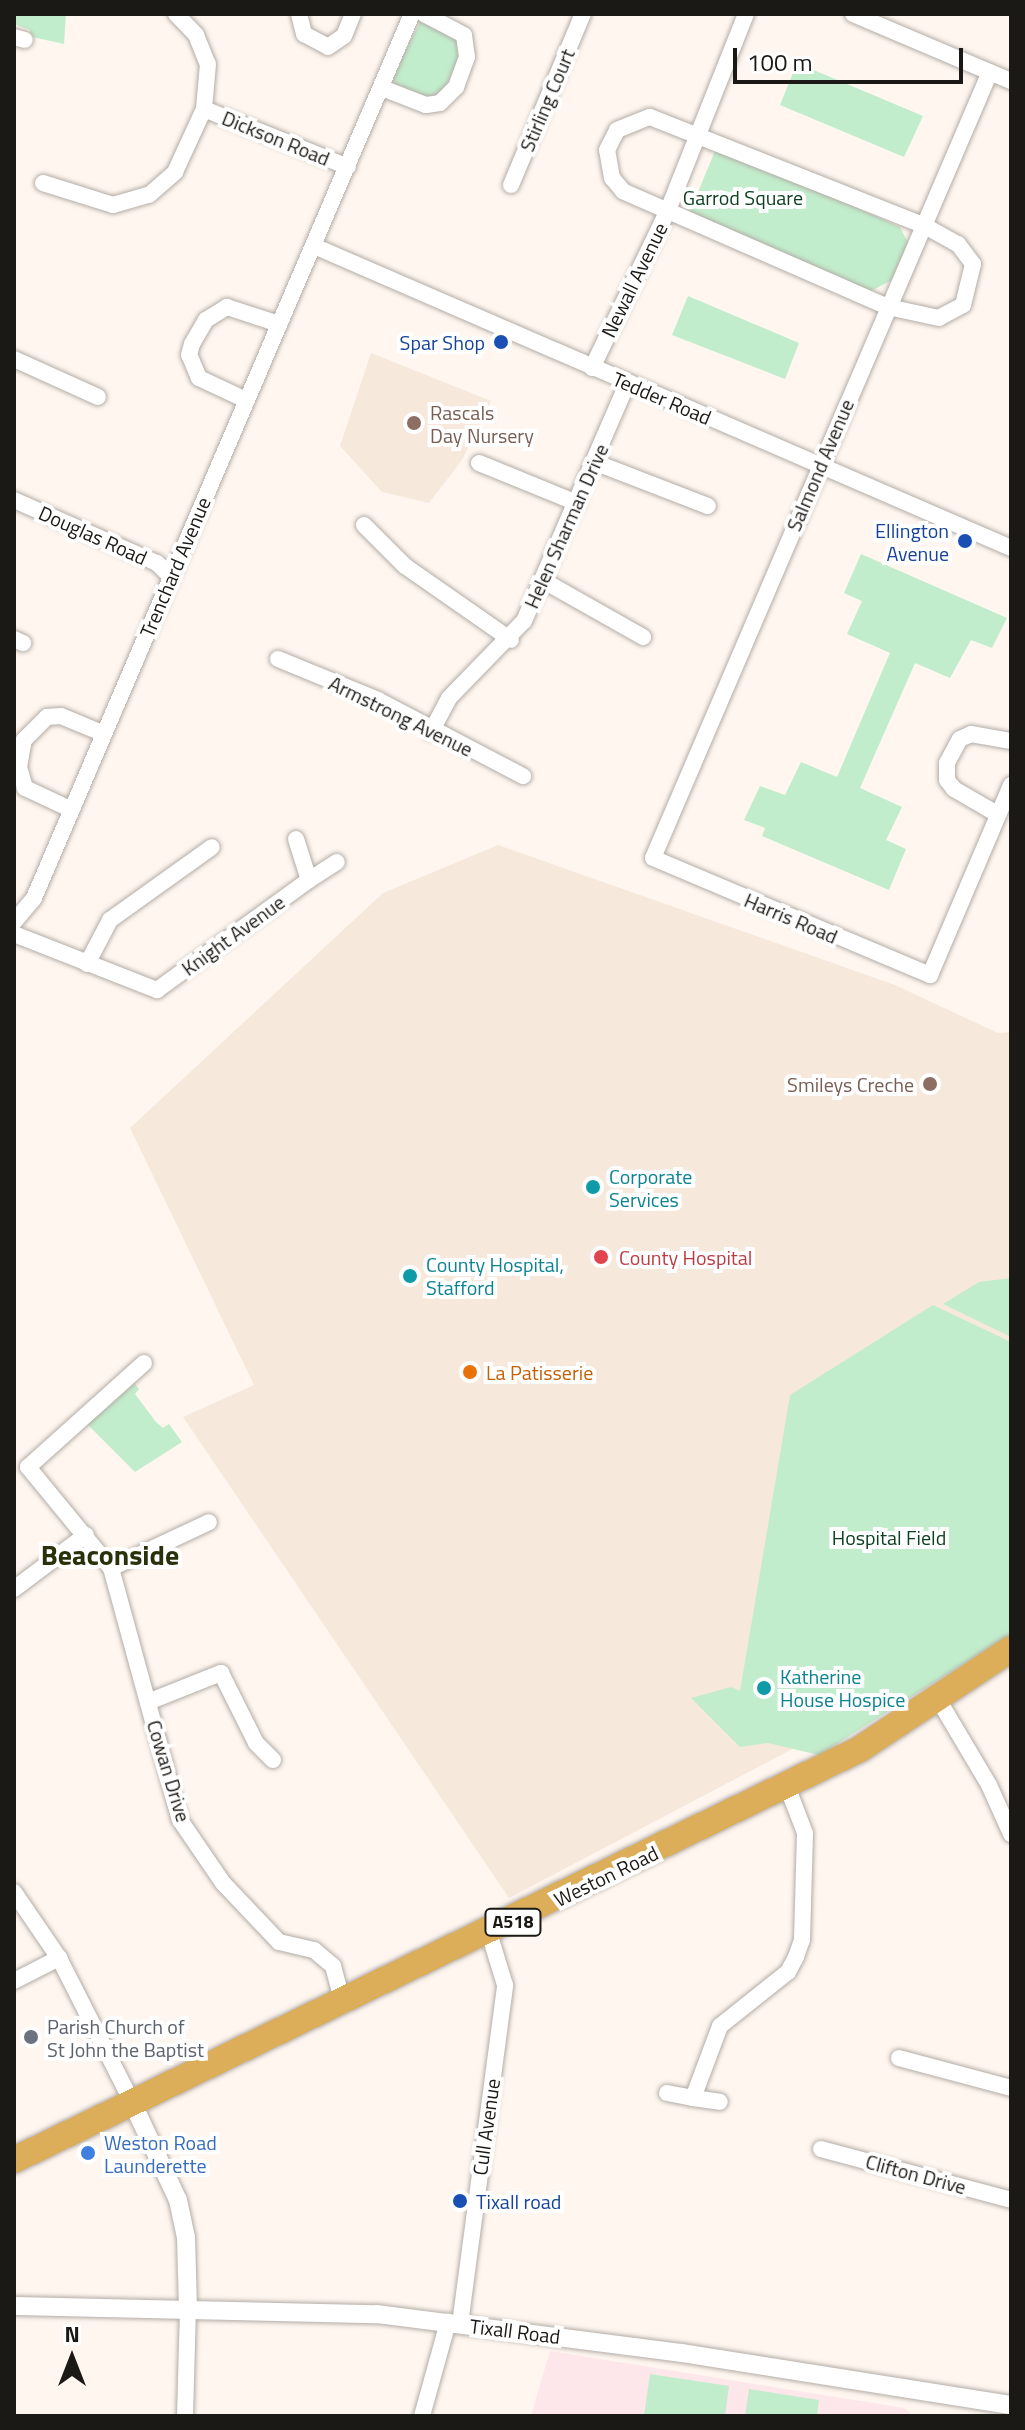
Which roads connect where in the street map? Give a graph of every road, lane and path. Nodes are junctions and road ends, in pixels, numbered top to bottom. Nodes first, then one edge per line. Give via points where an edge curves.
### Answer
1 (299, 14) edge
2 (353, 14) edge
3 (412, 14) edge
4 (424, 14) edge
5 (583, 14) edge
6 (746, 14) edge
7 (853, 14) edge
8 (183, 15) edge
9 (990, 72) junction
10 (1011, 81) edge
11 (382, 88) junction
12 (204, 109) junction
13 (698, 133) junction
14 (348, 167) junction
15 (43, 183) dead end
16 (511, 185) dead end
17 (668, 210) junction
18 (925, 226) junction
19 (314, 246) junction
20 (888, 307) junction
21 (279, 324) junction
22 (14, 359) edge
23 (592, 368) junction
24 (627, 384) junction
25 (98, 397) dead end
26 (246, 400) junction
27 (594, 462) junction
28 (479, 463) dead end
29 (820, 463) junction
30 (14, 500) edge
31 (577, 503) junction
32 (708, 506) dead end
33 (364, 525) dead end
34 (1011, 548) edge
35 (169, 575) junction
36 (544, 581) junction
37 (643, 637) dead end
38 (511, 640) junction
39 (278, 659) dead end
40 (431, 732) junction
41 (102, 733) junction
42 (1011, 741) edge
43 (523, 776) dead end
44 (1011, 785) edge
45 (70, 809) junction
46 (997, 814) junction
47 (296, 839) dead end
48 (212, 847) dead end
49 (653, 858) joint
50 (337, 862) dead end
51 (309, 880) junction
52 (14, 922) edge
53 (14, 934) edge
54 (87, 964) junction
55 (144, 1363) dead end
56 (209, 1522) dead end
57 (86, 1535) junction
58 (111, 1568) junction
59 (14, 1589) edge
60 (1011, 1649) edge
61 (938, 1699) junction
62 (148, 1702) junction
63 (273, 1760) dead end
64 (787, 1786) junction
65 (1011, 1834) edge
66 (14, 1892) edge
67 (489, 1933) junction
68 (59, 1958) junction
69 (14, 1981) edge
70 (343, 2003) junction
71 (899, 2058) dead end
72 (1011, 2088) edge
73 (667, 2093) dead end
74 (693, 2098) junction
75 (132, 2102) junction
76 (720, 2102) dead end
77 (821, 2149) dead end
78 (14, 2160) edge
79 (1011, 2200) edge
80 (14, 2306) edge
81 (188, 2309) junction
82 (454, 2323) junction
83 (1011, 2405) edge
84 (185, 2416) edge
85 (422, 2416) edge

1 - 2 street via 304,34 328,47 344,36
3 - 11 street, Trenchard Avenue
4 - 11 street via 464,35 467,57 456,87 440,103 426,105
5 - 16 street, Stirling Court
6 - 13 street, Newall Avenue
7 - 9 street
8 - 12 street, Dickson Road via 208,64
9 - 10 street
9 - 18 street, Salmond Avenue
11 - 14 street, Trenchard Avenue
12 - 14 street, Dickson Road
12 - 15 street, Dickson Road via 175,172 149,195 113,205
13 - 17 street, Newall Avenue
13 - 17 street via 642,117 628,121 611,137 607,165 612,178 623,191
13 - 18 street
14 - 19 street, Trenchard Avenue
17 - 20 street
17 - 23 street, Newall Avenue
18 - 20 street, Salmond Avenue
18 - 20 street via 958,244 973,264 963,305 939,318
19 - 21 street, Trenchard Avenue
19 - 23 street, Tedder Road
20 - 29 street, Salmond Avenue
21 - 26 street, Trenchard Avenue
21 - 26 street via 227,307 206,320 192,344 189,355 199,378
22 - 25 street
23 - 24 street, Tedder Road
24 - 27 street, Helen Sharman Drive
24 - 29 street, Tedder Road
26 - 35 street, Trenchard Avenue
27 - 31 street, Helen Sharman Drive
27 - 32 street
28 - 31 street
29 - 34 street, Tedder Road
29 - 49 street, Salmond Avenue
30 - 35 street, Douglas Road via 157,563
31 - 36 street, Helen Sharman Drive
33 - 38 street via 405,566
35 - 41 street, Trenchard Avenue
36 - 37 street
36 - 38 street, Helen Sharman Drive
38 - 40 street, Helen Sharman Drive via 449,698
39 - 40 street, Armstrong Avenue via 378,700
40 - 43 street, Armstrong Avenue
41 - 45 street, Trenchard Avenue
41 - 45 street via 61,716 47,717 24,740 19,767 25,788
42 - 46 street via 980,731 971,734 960,739 947,763 954,789
44 - 46 street
45 - 52 street, Trenchard Avenue via 34,898
46 - 49 street, Harris Road via 930,975
47 - 51 street
48 - 54 street via 110,920
50 - 51 street, Knight Avenue
51 - 54 street, Knight Avenue via 157,990
53 - 54 street
55 - 57 street, Cowan Drive via 28,1467
56 - 58 street
57 - 58 street, Cowan Drive
57 - 59 street
58 - 62 street, Cowan Drive
60 - 61 highway, Weston Road / A518
61 - 64 highway, Weston Road / A518 via 860,1749
61 - 65 street
62 - 63 street via 221,1673 256,1743
62 - 70 street, Cowan Drive via 180,1820 223,1883 279,1942 314,1950 333,1966
64 - 67 highway, Weston Road / A518
64 - 74 street via 805,1833 802,1940 788,1972 720,2026
66 - 68 street
67 - 70 highway, Weston Road / A518
67 - 82 street, Cull Avenue via 505,1985
68 - 69 street
68 - 75 street
70 - 75 highway, Weston Road / A518
71 - 72 street
73 - 74 street
74 - 76 street
75 - 78 highway, Weston Road / A518
75 - 81 street via 178,2200 186,2237
77 - 79 street, Clifton Drive
80 - 81 street, Tixall Road
81 - 82 street, Tixall Road via 377,2314
81 - 84 street
82 - 83 street, Tixall Road
82 - 85 street, Cull Avenue

